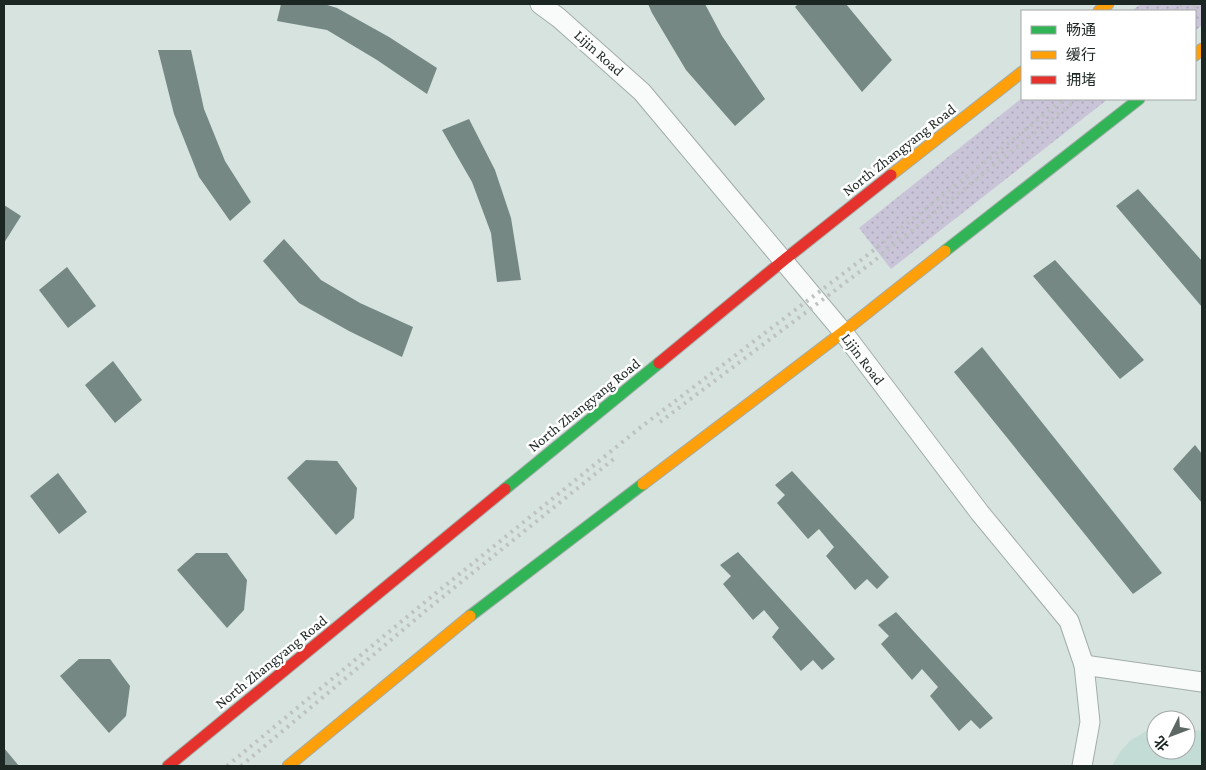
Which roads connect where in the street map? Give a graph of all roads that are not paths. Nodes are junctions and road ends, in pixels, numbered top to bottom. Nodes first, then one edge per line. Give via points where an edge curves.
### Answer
1 (540, 4) edge
2 (1021, 73) edge
3 (1138, 100) edge
4 (784, 260) junction
5 (842, 332) junction
6 (1084, 665) junction
7 (1202, 682) edge
8 (168, 766) edge
9 (288, 766) edge
10 (1082, 766) edge

1 - 4 street, Lijin Road via 642,92
2 - 4 main road, North Zhangyang Road
3 - 5 main road
4 - 5 street, Lijin Road
4 - 8 main road, North Zhangyang Road
5 - 6 street, Lijin Road via 980,513 1069,621
5 - 9 main road via 476,611
6 - 7 street
6 - 10 street, Lijin Road via 1090,722

